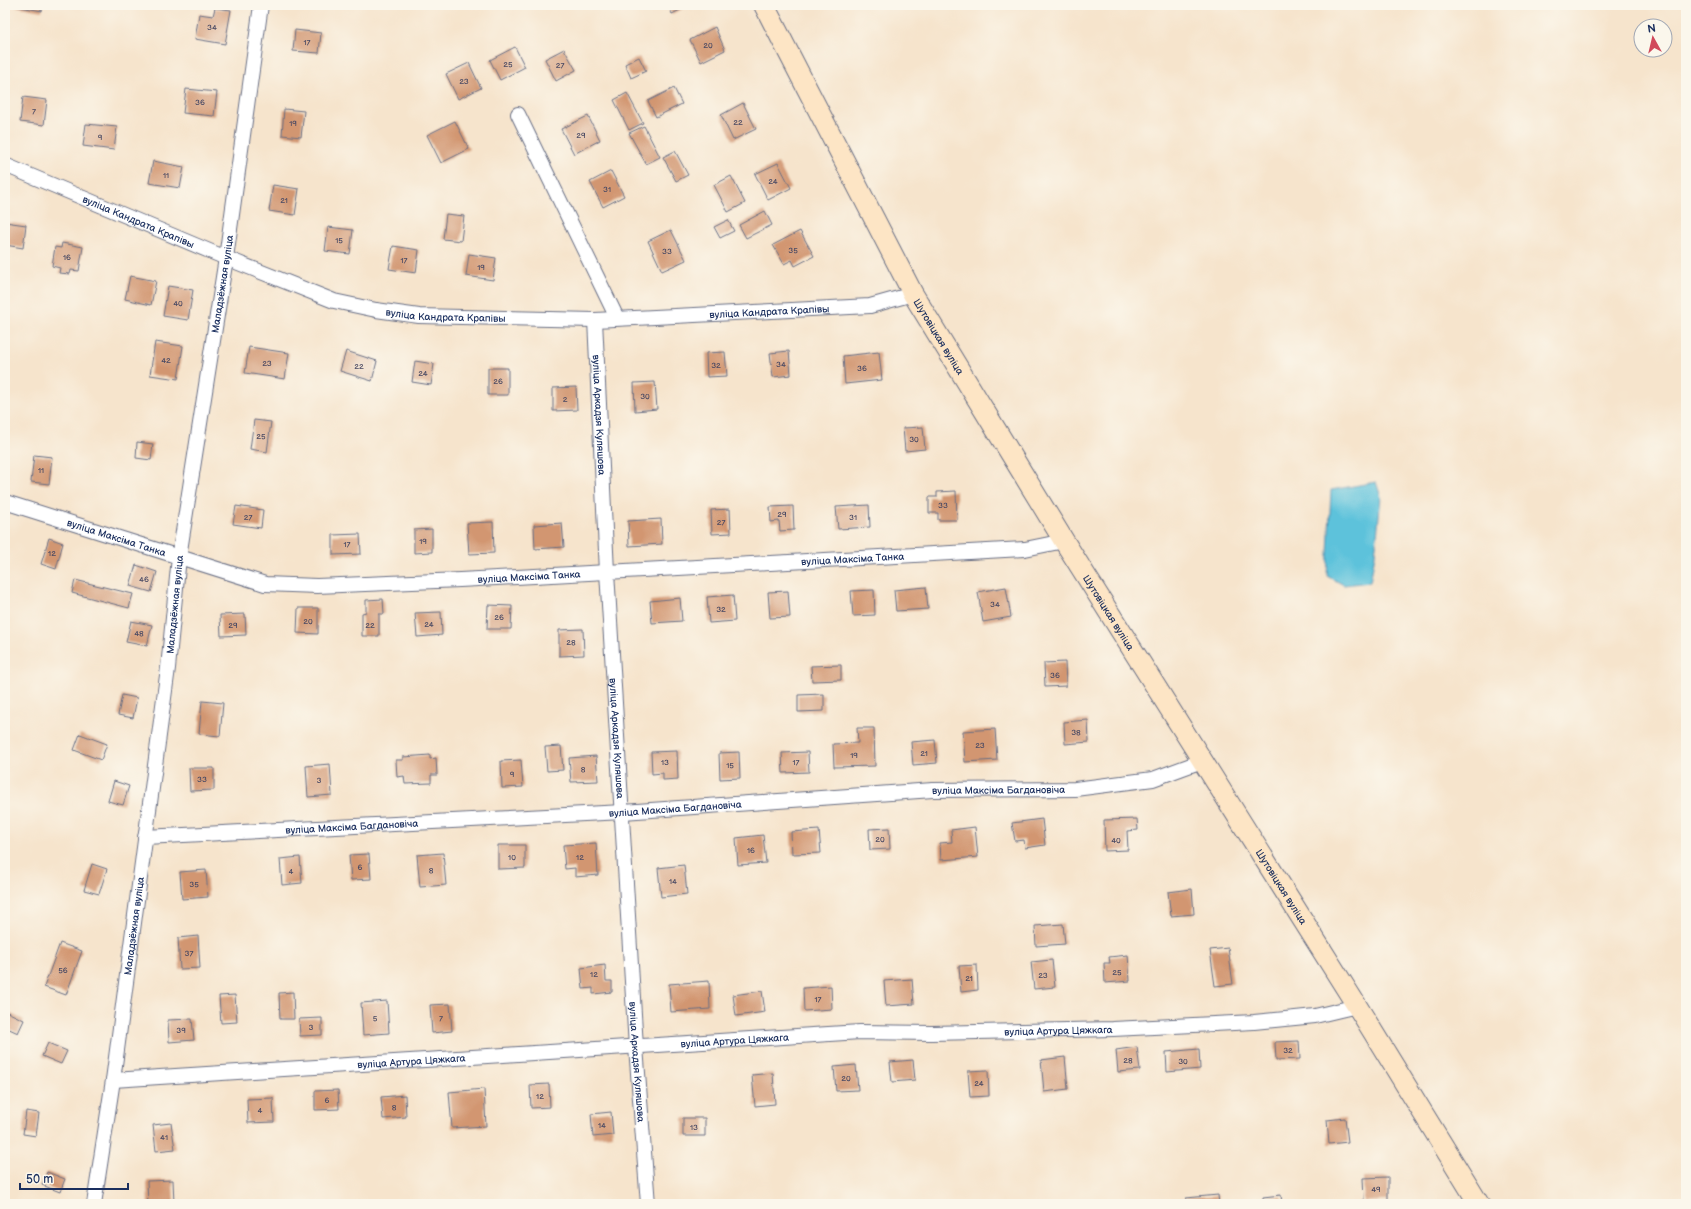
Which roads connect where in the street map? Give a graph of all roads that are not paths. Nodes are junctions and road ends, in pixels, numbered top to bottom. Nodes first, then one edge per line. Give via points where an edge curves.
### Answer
1 (261, 5) edge
2 (764, 5) edge
3 (518, 114) dead end
4 (5, 165) edge
5 (226, 258) junction
6 (914, 294) junction
7 (617, 318) junction
8 (595, 320) junction
9 (5, 502) edge
10 (1064, 541) junction
11 (179, 557) junction
12 (607, 572) junction
13 (1202, 762) junction
14 (623, 812) junction
15 (145, 837) junction
16 (1356, 1006) junction
17 (636, 1047) junction
18 (113, 1080) junction
19 (94, 1204) edge
20 (648, 1204) edge
21 (1479, 1204) edge

1 - 5 street, Маладзёжная вуліца
2 - 6 main road, Шутовіцкая вуліца
3 - 7 street
4 - 5 street, вуліца Кандрата Крапівы
5 - 8 street, вуліца Кандрата Крапівы via 334,301 376,310 419,316
5 - 11 street, Маладзёжная вуліца
6 - 7 street, вуліца Кандрата Крапівы via 870,306
6 - 10 main road, Шутовіцкая вуліца
7 - 8 street, вуліца Кандрата Крапівы
8 - 12 street, вуліца Аркадзя Куляшова
9 - 11 street, вуліца Максіма Танка
10 - 12 street, вуліца Максіма Танка via 1024,550
10 - 13 main road, Шутовіцкая вуліца
11 - 12 street, вуліца Максіма Танка via 265,584 317,586
11 - 15 street, Маладзёжная вуліца via 168,668
12 - 14 street, вуліца Аркадзя Куляшова
13 - 14 street, вуліца Максіма Багдановіча via 1153,779 1075,789 933,790
13 - 16 main road, Шутовіцкая вуліца
14 - 15 street, вуліца Максіма Багдановіча
14 - 17 street, вуліца Аркадзя Куляшова
15 - 18 street, Маладзёжная вуліца
16 - 17 street, вуліца Артура Цяжкага via 1315,1016 1254,1022 1113,1029 860,1032
16 - 21 main road, Шутовіцкая вуліца
17 - 18 street, вуліца Артура Цяжкага
17 - 20 street, вуліца Аркадзя Куляшова
18 - 19 street, Маладзёжная вуліца

